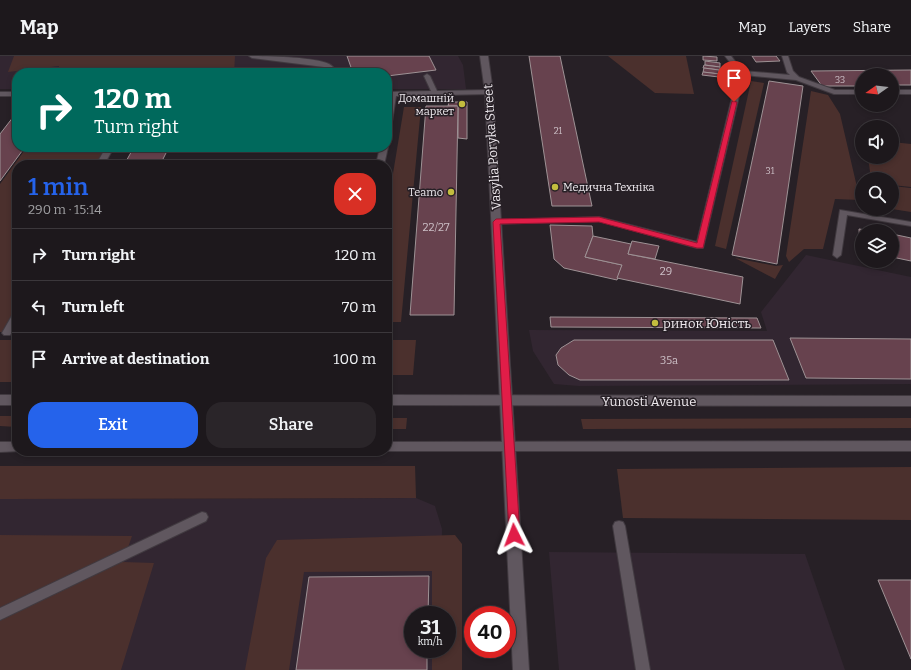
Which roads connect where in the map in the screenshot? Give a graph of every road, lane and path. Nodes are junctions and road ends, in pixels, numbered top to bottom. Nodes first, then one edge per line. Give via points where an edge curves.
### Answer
1 (252, 56) edge
2 (484, 56) edge
3 (728, 56) edge
4 (785, 56) edge
5 (329, 68) edge
6 (741, 73) junction
7 (427, 76) dead end
8 (796, 78) junction
9 (489, 92) junction
10 (855, 92) edge
11 (899, 92) edge
12 (911, 92) edge
13 (435, 93) junction
14 (3, 94) edge
15 (392, 94) edge
16 (0, 102) edge
17 (496, 222) junction
18 (911, 224) edge
19 (837, 255) dead end
20 (12, 324) edge
21 (7, 333) dead end
22 (0, 400) edge
23 (12, 400) edge
24 (392, 400) edge
25 (507, 400) junction
26 (911, 401) edge
27 (911, 446) edge
28 (0, 447) edge
29 (12, 447) edge
30 (392, 447) edge
31 (509, 447) junction
32 (202, 517) dead end
33 (619, 526) dead end
34 (0, 614) edge
35 (521, 670) edge
36 (643, 670) edge

1 - 5 lane via 318,64
2 - 9 street, Vasylia Poryka Street
3 - 6 lane
4 - 8 lane via 790,72
6 - 8 lane
6 - 17 lane via 700,246 599,219
7 - 13 lane
8 - 10 lane via 834,92
9 - 13 lane
9 - 17 street, Vasylia Poryka Street
11 - 12 lane
13 - 15 lane
14 - 16 lane
17 - 25 street, Vasylia Poryka Street
18 - 19 lane via 843,212
20 - 21 lane
22 - 23 street
24 - 25 street, Yunosti Avenue
25 - 26 street, Yunosti Avenue
25 - 31 street, Vasylia Poryka Street
27 - 31 street
28 - 29 street
30 - 31 street
31 - 35 street, Vasylia Poryka Street
32 - 34 lane
33 - 36 lane

